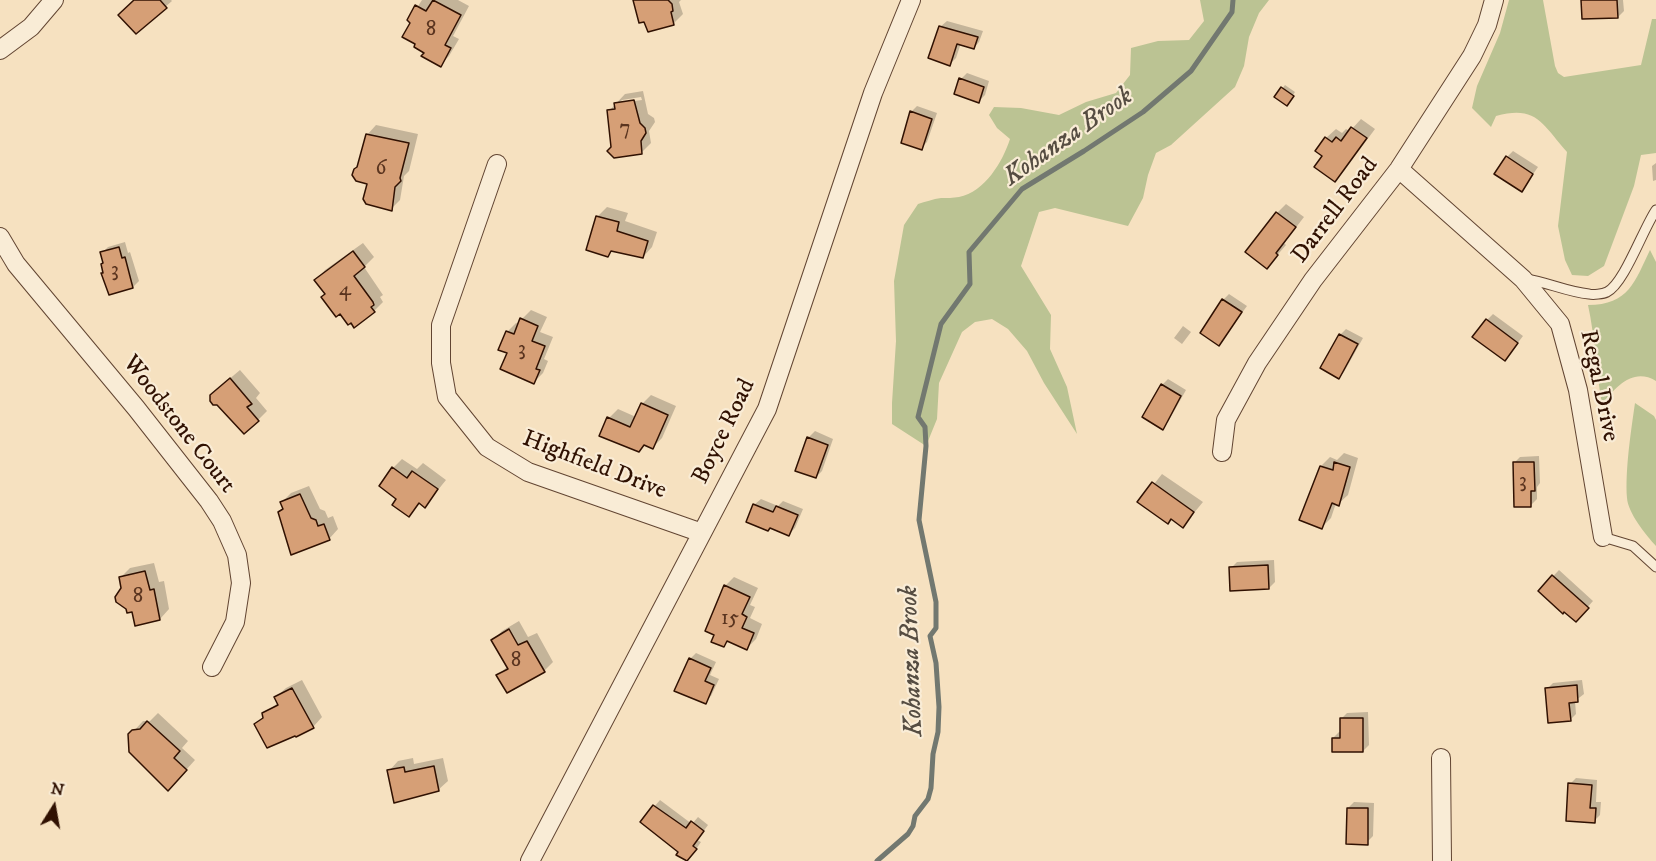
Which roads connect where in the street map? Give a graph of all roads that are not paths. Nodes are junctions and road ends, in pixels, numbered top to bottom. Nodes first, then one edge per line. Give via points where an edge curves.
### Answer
1 (54, 0) edge
2 (911, 0) edge
3 (1494, 0) edge
4 (0, 50) edge
5 (497, 164) dead end
6 (1398, 170) junction
7 (1656, 210) edge
8 (0, 237) edge
9 (1523, 279) junction
10 (1222, 452) dead end
11 (702, 533) junction
12 (1603, 537) joint
13 (1656, 567) edge
14 (212, 667) dead end
15 (1441, 758) dead end
16 (530, 861) edge
17 (1442, 861) edge

1 - 4 street via 31,27
2 - 11 street, Boyce Road via 873,93 767,409
3 - 6 street, Darrell Road via 1472,56
5 - 11 street, Highfield Drive via 441,325 441,363 447,397 487,447 528,472
6 - 9 street, Regal Drive
6 - 10 street, Darrell Road via 1313,280 1257,363 1226,420
7 - 9 lane via 1619,282 1606,293 1588,294
8 - 14 street, Woodstone Court via 16,264 174,456 222,521 237,555 242,584 235,622
9 - 12 street, Regal Drive via 1560,324 1578,390
11 - 16 street, Boyce Road
12 - 13 lane via 1633,546
15 - 17 street

